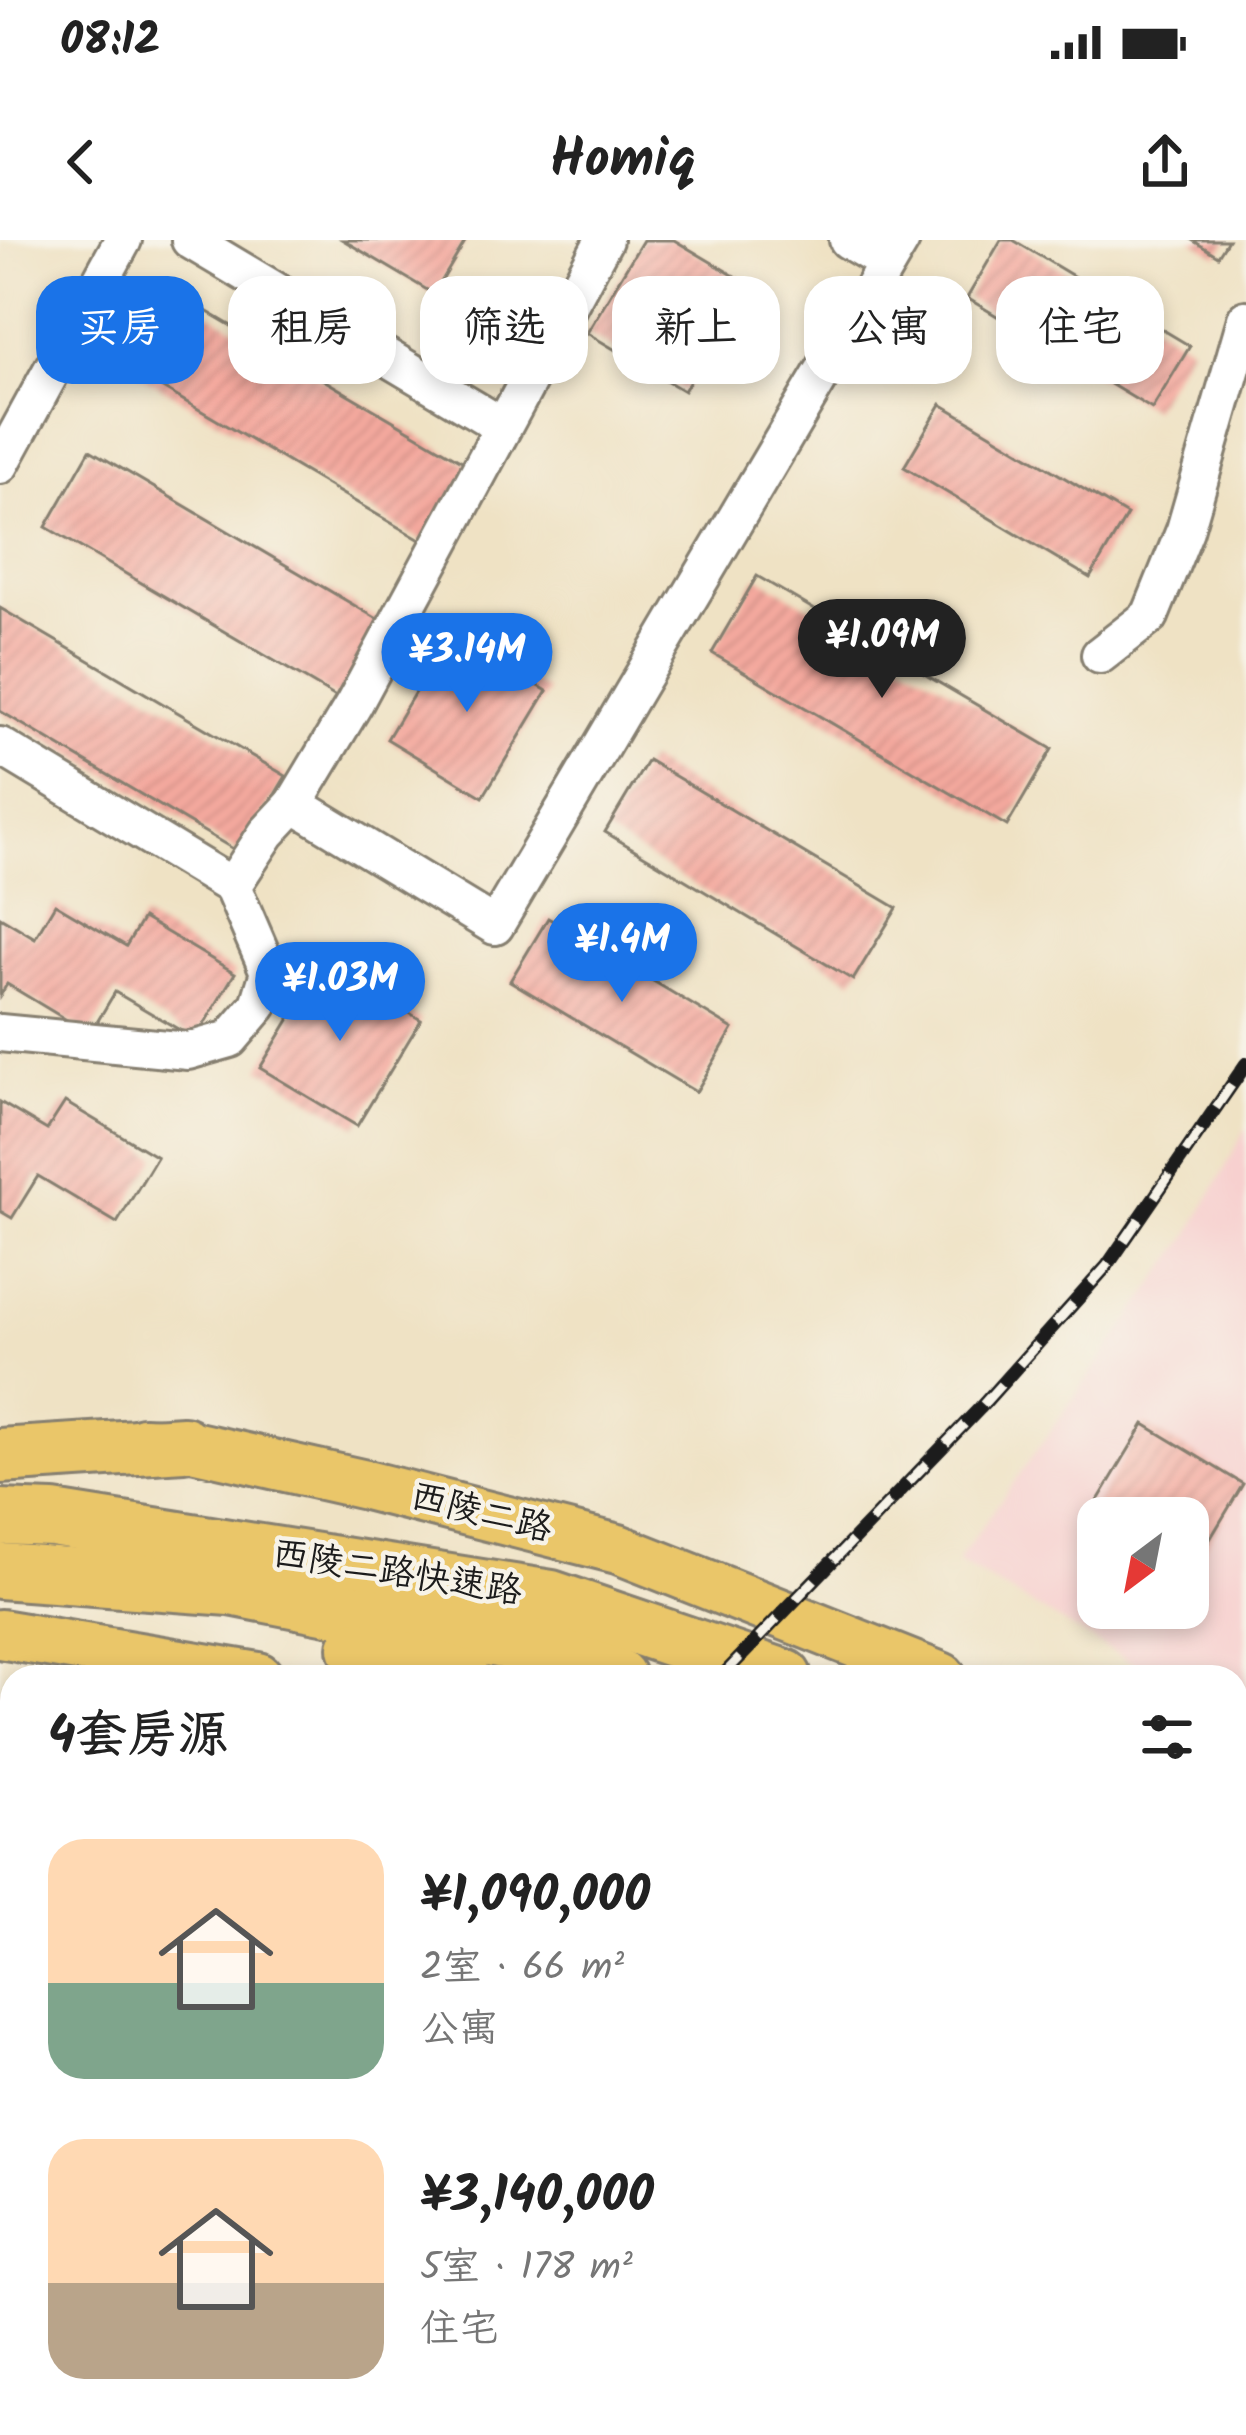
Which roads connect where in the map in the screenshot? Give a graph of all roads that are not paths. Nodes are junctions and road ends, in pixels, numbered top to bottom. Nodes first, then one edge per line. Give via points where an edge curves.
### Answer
1 (123, 240) edge
2 (190, 240) edge
3 (604, 240) edge
4 (848, 240) edge
5 (894, 251) edge
6 (1246, 319) edge
7 (502, 426) junction
8 (0, 465) edge
9 (1100, 655) dead end
10 (0, 746) edge
11 (294, 804) junction
12 (232, 886) junction
13 (0, 1034) edge
14 (0, 1431) edge
15 (183, 1444) junction
16 (0, 1456) edge
17 (0, 1516) edge
18 (0, 1571) edge
19 (0, 1582) edge
20 (540, 1622) junction
21 (0, 1634) edge
22 (186, 1665) edge
23 (427, 1665) edge
24 (601, 1665) edge
25 (731, 1665) edge
26 (911, 1665) edge

1 - 8 street
2 - 7 street
3 - 7 street
4 - 5 street
5 - 11 street via 495,926
6 - 9 street via 1185,530 1150,616
7 - 11 street
10 - 12 street
11 - 12 street
12 - 13 street via 269,972 259,1005 230,1039 188,1051
14 - 15 main road, 西陵二路
15 - 16 highway
15 - 26 main road, 西陵二路 via 619,1549
17 - 20 highway, 西陵二路快速路 via 53,1519
18 - 20 highway, 西陵二路快速路
19 - 23 highway
20 - 24 highway, 西陵二路快速路
20 - 25 highway, 西陵二路快速路
21 - 22 main road

